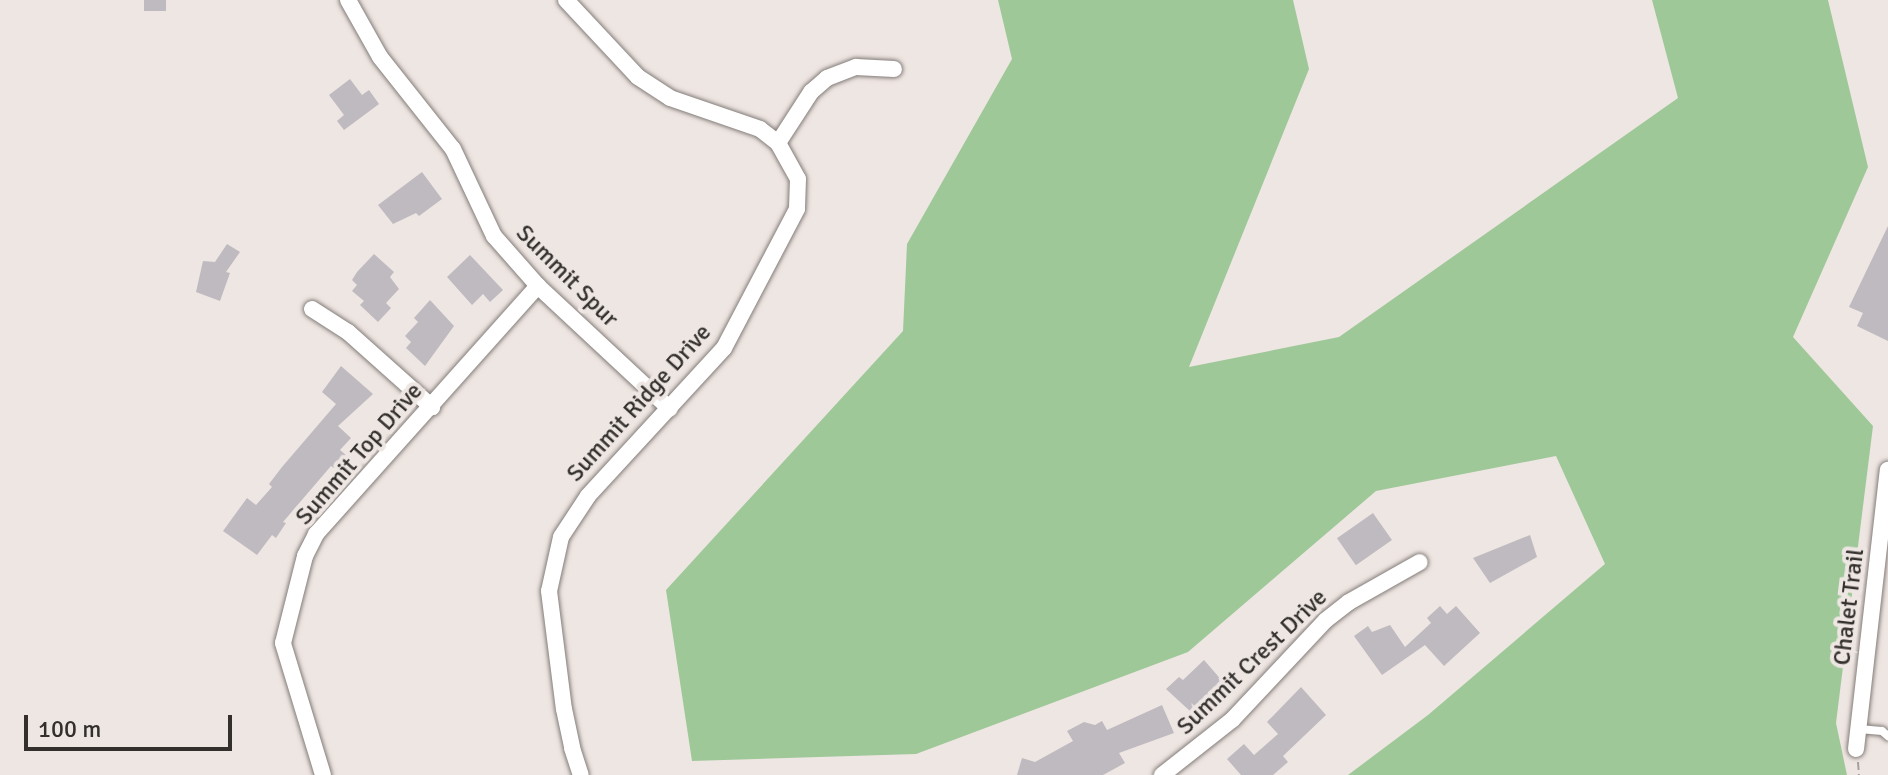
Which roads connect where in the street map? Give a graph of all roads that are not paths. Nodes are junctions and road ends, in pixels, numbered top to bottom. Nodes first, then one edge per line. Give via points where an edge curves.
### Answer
1 (348, 0) edge
2 (566, 0) edge
3 (894, 69) dead end
4 (778, 143) junction
5 (538, 286) junction
6 (312, 309) dead end
7 (432, 407) junction
8 (670, 409) junction
9 (1888, 470) edge
10 (1883, 560) edge
11 (1420, 562) dead end
12 (1859, 729) junction
13 (1888, 736) edge
14 (1856, 749) dead end
15 (323, 775) edge
16 (581, 775) edge
17 (1162, 775) edge

1 - 5 street, Summit Spur via 380,57 453,149 494,236
2 - 4 street via 638,77 670,98 760,129
3 - 4 street via 856,67 827,78 811,92
4 - 8 street, Summit Ridge Drive via 798,179 797,209 724,348
5 - 7 street, Summit Top Drive
5 - 8 street, Summit Spur
6 - 7 street via 348,332
7 - 15 street, Summit Top Drive via 316,534 295,587 283,643
8 - 16 street, Summit Ridge Drive via 588,496 555,554 549,591 553,631
9 - 10 street, Chalet Trail
10 - 12 street, Chalet Trail
11 - 17 street, Summit Crest Drive via 1326,620 1232,720
12 - 13 lane
12 - 14 street, Chalet Trail

